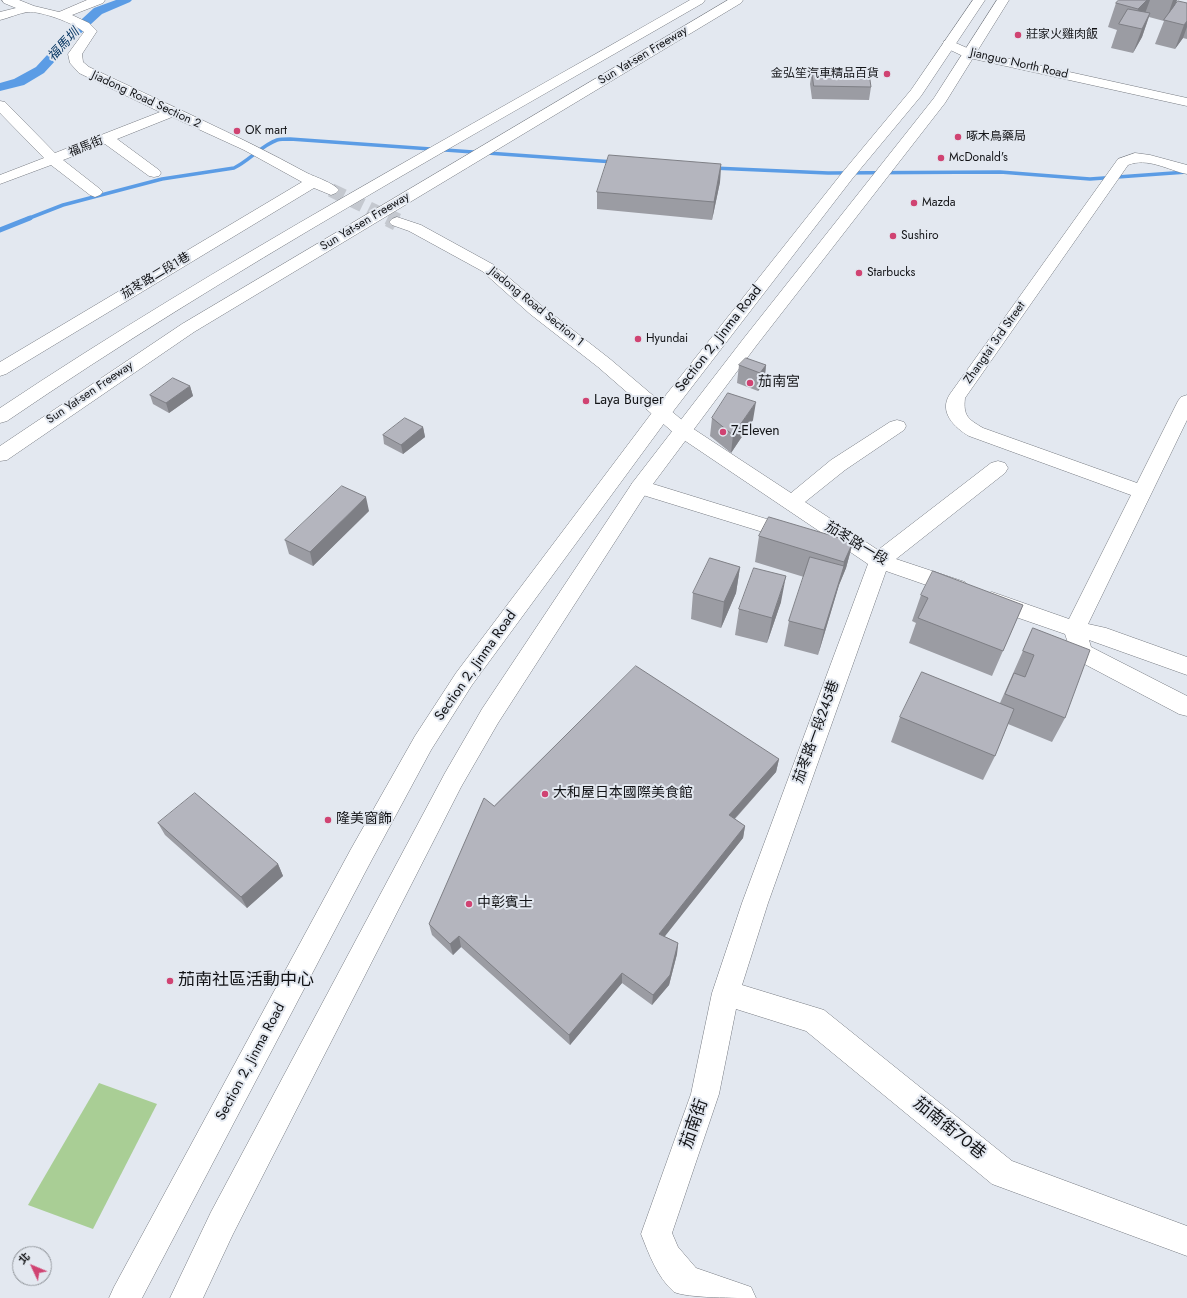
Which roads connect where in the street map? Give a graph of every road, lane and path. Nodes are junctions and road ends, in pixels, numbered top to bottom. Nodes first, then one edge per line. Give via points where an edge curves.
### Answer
1 (8, 0) edge
2 (99, 0) edge
3 (737, 0) edge
4 (979, 0) edge
5 (1004, 0) edge
6 (698, 1) edge
7 (29, 8) junction
8 (0, 16) edge
9 (64, 16) junction
10 (949, 44) junction
11 (973, 48) junction
12 (1187, 90) edge
13 (1187, 102) edge
14 (0, 105) edge
15 (172, 112) junction
16 (106, 138) junction
17 (54, 160) junction
18 (1185, 169) edge
19 (154, 173) dead end
20 (0, 180) edge
21 (313, 182) junction
22 (331, 190) tunnel mouth
23 (95, 192) dead end
24 (397, 222) tunnel mouth
25 (0, 370) edge
26 (1187, 401) edge
27 (661, 414) junction
28 (0, 417) edge
29 (897, 426) dead end
30 (682, 430) junction
31 (0, 455) edge
32 (998, 468) dead end
33 (640, 487) junction
34 (1142, 492) junction
35 (792, 503) junction
36 (879, 562) junction
37 (979, 595) junction
38 (1075, 629) junction
39 (1081, 652) junction
40 (1187, 666) edge
41 (1187, 706) edge
42 (755, 903) joint
43 (726, 993) junction
44 (1187, 1241) edge
45 (125, 1298) edge
46 (186, 1298) edge
47 (740, 1298) edge

1 - 7 main road, Jiadong Road Section 2
2 - 9 main road via 78,7
3 - 31 main road, Sun Yat-sen Freeway via 188,328
4 - 10 main road, Section 2, Jinma Road
5 - 11 main road, Section 2, Jinma Road
6 - 28 main road, Sun Yat-sen Freeway via 263,251 80,363
7 - 8 main road
7 - 9 main road, Jiadong Road Section 2
9 - 15 main road, Jiadong Road Section 2 via 84,24 91,31 75,54 77,63 84,70
10 - 11 main road, Jianguo North Road
10 - 27 main road, Section 2, Jinma Road via 916,93 850,172
11 - 12 main road, Jianguo North Road
11 - 13 main road, Jianguo North Road
11 - 30 main road, Section 2, Jinma Road via 940,100
14 - 17 main road
15 - 16 main road, 福馬街
15 - 21 main road, Jiadong Road Section 2 via 256,151
16 - 17 main road, 福馬街
16 - 19 main road
17 - 20 main road, 福馬街
17 - 23 main road
18 - 34 main road, Zhangtai 3rd Street via 1135,157 1123,162 956,398 954,410 961,424 976,432
21 - 22 main road, Jiadong Road Section 2
21 - 25 main road, 茄苳路二段1巷
24 - 27 main road, Jiadong Road Section 1 via 415,228 488,268 536,310 604,363
26 - 34 main road
27 - 30 main road, 茄苳路一段
27 - 45 main road, Section 2, Jinma Road via 464,679 423,743
29 - 35 main road via 838,465
30 - 33 main road, Section 2, Jinma Road
30 - 35 main road, 茄苳路一段
32 - 36 main road
33 - 36 main road
33 - 46 main road, Section 2, Jinma Road via 490,716 453,780 222,1223
34 - 38 main road
35 - 36 main road, 茄苳路一段
36 - 37 main road, 茄苳路一段
36 - 42 main road, 茄苳路一段245巷
37 - 38 main road, 茄苳路一段
37 - 39 main road
38 - 39 main road
38 - 40 main road, 茄苳路一段 via 1098,634
39 - 41 main road
42 - 43 main road, 茄南街
43 - 44 main road, 茄南街70巷 via 814,1020 1003,1173
43 - 47 main road, 茄南街 via 705,1094 656,1234 667,1258 686,1281

